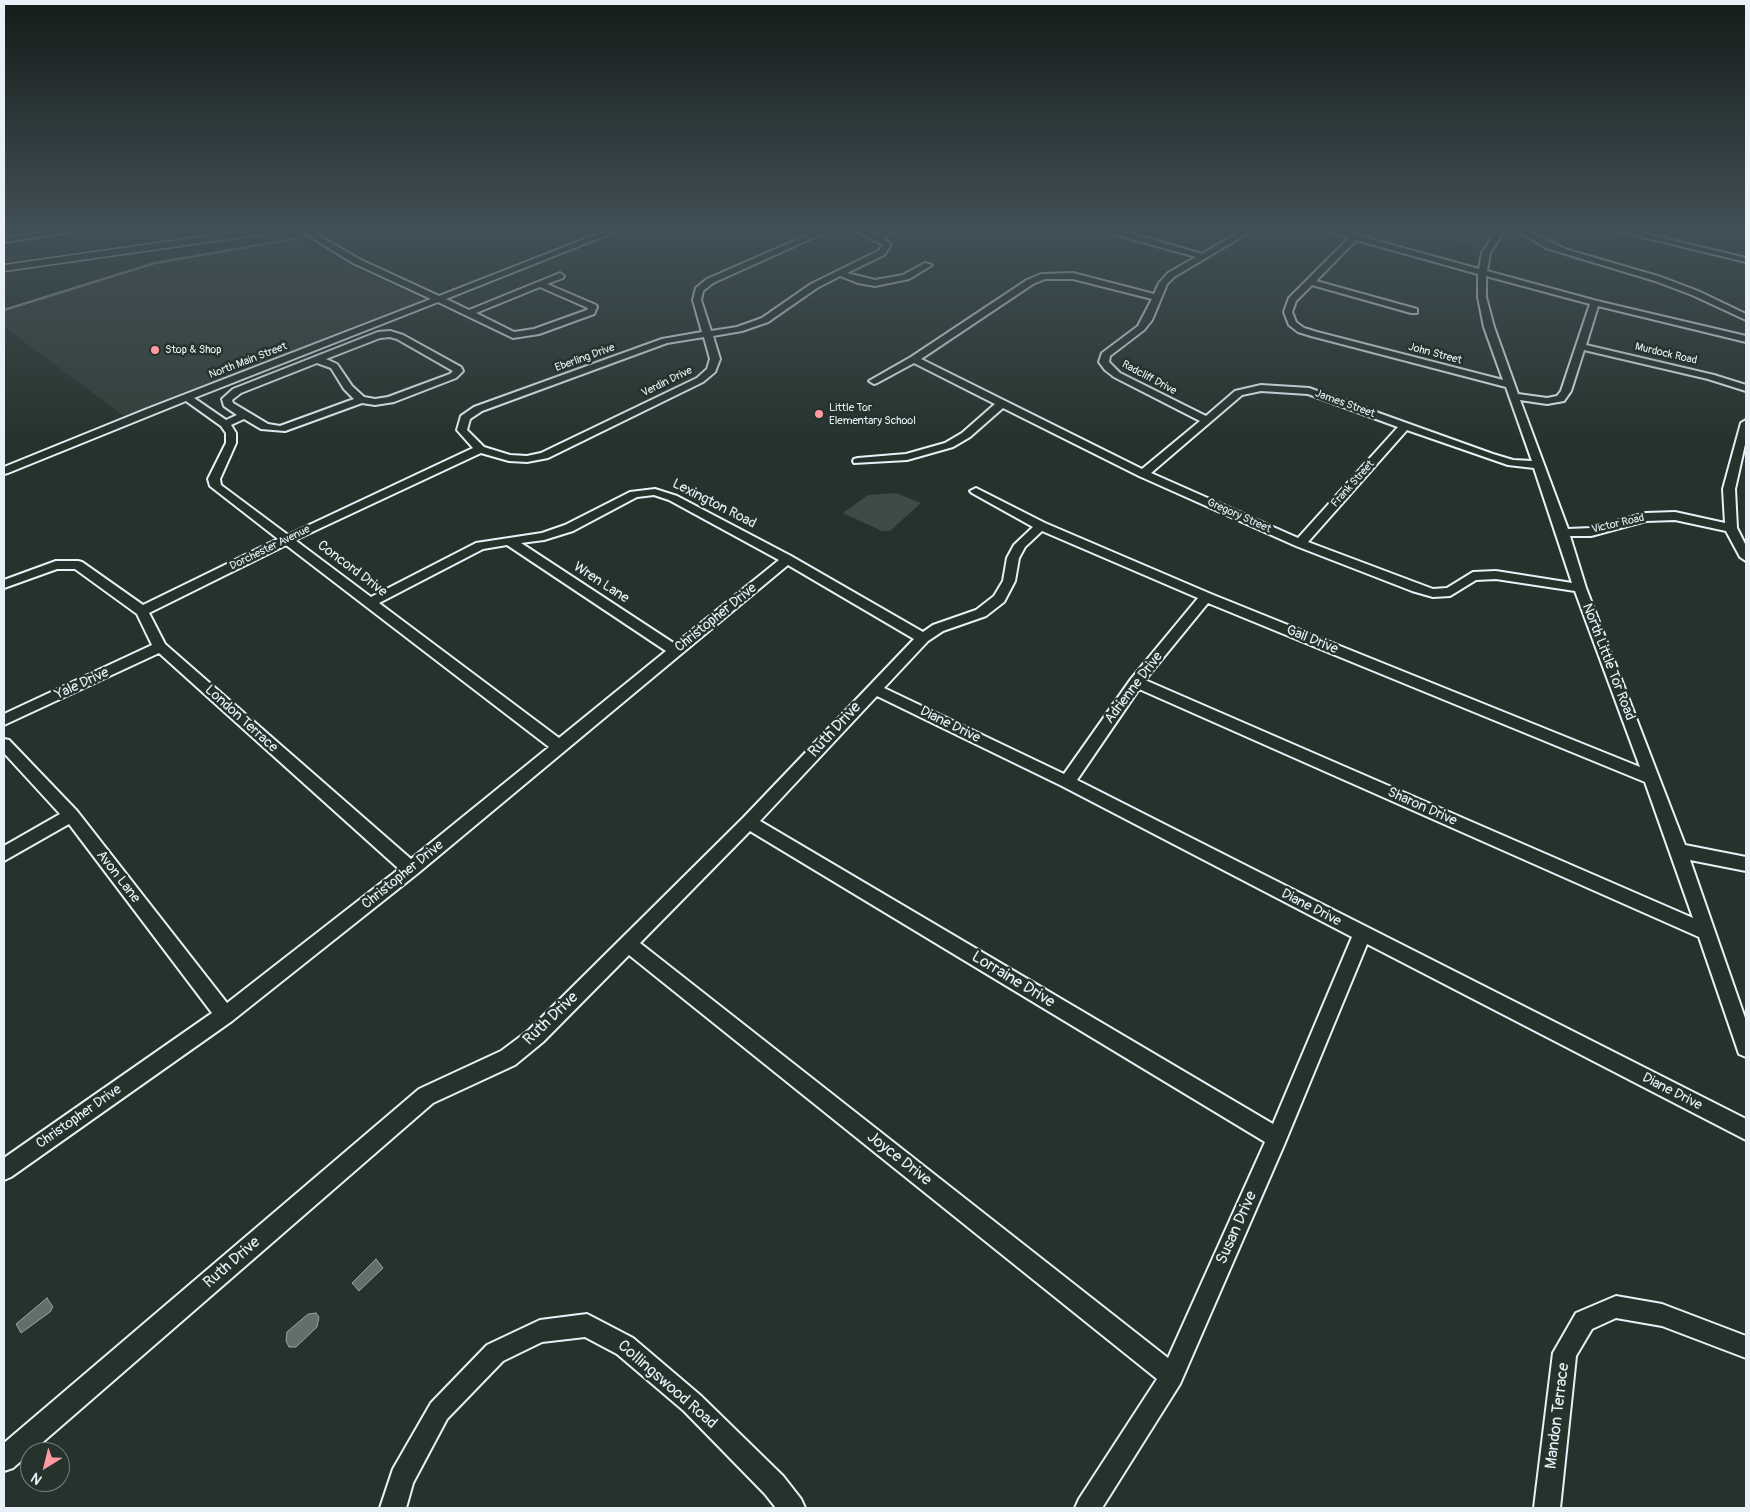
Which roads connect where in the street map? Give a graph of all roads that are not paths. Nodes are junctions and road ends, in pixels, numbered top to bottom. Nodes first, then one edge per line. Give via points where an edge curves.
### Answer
1 (435, 302) edge
2 (443, 302) edge
3 (497, 302) edge
4 (580, 302) edge
5 (697, 302) edge
6 (789, 302) edge
7 (1001, 302) edge
8 (1154, 302) edge
9 (1291, 302) edge
10 (1380, 302) edge
11 (1483, 302) edge
12 (1590, 302) edge
13 (1713, 302) edge
14 (1595, 303) junction
15 (1414, 311) dead end
16 (469, 313) junction
17 (1746, 317) edge
18 (707, 333) junction
19 (1746, 339) edge
20 (1580, 346) junction
21 (317, 359) junction
22 (914, 359) junction
23 (874, 381) dead end
24 (1746, 388) edge
25 (1511, 390) junction
26 (187, 397) junction
27 (361, 400) junction
28 (1002, 403) junction
29 (244, 415) junction
30 (1206, 420) junction
31 (1746, 422) edge
32 (225, 424) junction
33 (1405, 426) junction
34 (480, 449) junction
35 (858, 461) dead end
36 (1538, 465) junction
37 (4, 471) edge
38 (1143, 474) junction
39 (976, 491) dead end
40 (1041, 526) junction
41 (1731, 528) junction
42 (1563, 533) junction
43 (288, 539) junction
44 (509, 541) junction
45 (1300, 543) junction
46 (1746, 557) edge
47 (787, 559) junction
48 (4, 584) edge
49 (1580, 588) junction
50 (1206, 597) junction
51 (371, 602) junction
52 (142, 611) junction
53 (923, 638) junction
54 (160, 647) junction
55 (676, 651) junction
56 (1136, 682) junction
57 (875, 689) junction
58 (4, 720) edge
59 (4, 744) edge
60 (559, 746) junction
61 (1652, 778) junction
62 (1067, 782) junction
63 (71, 815) junction
64 (749, 822) junction
65 (1679, 851) junction
66 (4, 854) edge
67 (1746, 864) edge
68 (411, 869) junction
69 (1707, 932) junction
70 (1362, 935) junction
71 (627, 943) junction
72 (225, 1015) junction
73 (1746, 1048) edge
74 (1746, 1130) edge
75 (1277, 1138) junction
76 (4, 1170) edge
77 (1746, 1347) edge
78 (1172, 1376) junction
79 (4, 1459) edge
80 (393, 1508) edge
81 (792, 1508) edge
82 (1088, 1508) edge
83 (1547, 1508) edge

1 - 26 street, North Main Street
2 - 16 street
3 - 16 street
4 - 16 street via 593,307 591,312 536,332 512,335
5 - 18 street, Verdin Drive
6 - 18 street, Eberling Drive via 765,320 739,329
7 - 22 street
8 - 30 street, Radcliff Drive via 1141,328 1112,348 1105,355 1104,362 1117,375
9 - 25 street, John Street via 1288,312 1292,322 1301,330
10 - 15 street
11 - 25 street, North Little Tor Road
12 - 14 street
13 - 17 street
14 - 19 street
14 - 20 street
18 - 34 street, Verdin Drive via 715,359 712,370 700,380 544,456 509,458
18 - 34 street, Eberling Drive via 665,341 478,409 465,418 462,430
20 - 24 street, Murdock Road
20 - 25 street via 1566,391 1560,399 1547,401
21 - 27 street via 334,366
21 - 27 street via 378,335 390,334 456,366 458,372 390,400
21 - 29 street via 237,391 227,399 228,404
22 - 23 street
22 - 28 street, Gregory Street
25 - 36 street, North Little Tor Road
26 - 32 street
26 - 37 street, North Main Street
27 - 29 street via 281,429 265,427
28 - 35 street via 966,435 949,445 907,457
28 - 38 street, Gregory Street
29 - 32 street
30 - 33 street, James Street via 1239,393 1261,388 1289,388 1309,391
30 - 38 street, James Street
31 - 41 street via 1729,489
32 - 43 street, Concord Drive via 231,433 231,443 214,479 216,486
33 - 36 street, James Street via 1488,456 1512,463
33 - 45 street, Frank Street
34 - 43 street, Dorchester Avenue
36 - 42 street, North Little Tor Road
38 - 45 street, Gregory Street
39 - 40 street, Gail Drive
40 - 50 street, Gail Drive
40 - 53 street, Ruth Drive via 1020,545 1013,558 1009,581 999,598 982,613 938,628
41 - 42 street, Victor Road via 1675,516 1646,517 1591,532
41 - 46 street
42 - 49 street, North Little Tor Road
43 - 51 street, Concord Drive
43 - 52 street, Dorchester Avenue
44 - 47 street, Lexington Road via 544,536 569,528 634,494 655,492 673,498
44 - 51 street, Lexington Road via 480,546
44 - 55 street, Wren Lane
45 - 49 street, Gregory Street via 1433,593 1450,592 1473,576 1496,575
47 - 53 street, Lexington Road
47 - 55 street, Christopher Drive
48 - 52 street, London Terrace via 56,565 78,565
49 - 61 street, North Little Tor Road
50 - 56 street, Adrienne Drive
50 - 61 street, Gail Drive
51 - 60 street, Concord Drive
52 - 54 street, London Terrace
53 - 57 street, Ruth Drive
54 - 58 street, Yale Drive
54 - 68 street, London Terrace
55 - 60 street, Christopher Drive
56 - 62 street, Adrienne Drive
56 - 69 street, Sharon Drive
57 - 62 street, Diane Drive
57 - 64 street, Ruth Drive
59 - 63 street, Avon Lane
60 - 68 street, Christopher Drive
61 - 65 street, North Little Tor Road
62 - 70 street, Diane Drive
63 - 66 street
63 - 72 street, Avon Lane
64 - 71 street, Ruth Drive
64 - 75 street, Lorraine Drive
65 - 67 street
65 - 69 street, North Little Tor Road
68 - 72 street, Christopher Drive
69 - 73 street, North Little Tor Road
70 - 74 street, Diane Drive
70 - 75 street, Susan Drive
71 - 78 street, Joyce Drive
71 - 79 street, Ruth Drive via 536,1036 508,1058 426,1096
72 - 76 street, Christopher Drive
75 - 78 street, Susan Drive
77 - 83 street, Mandon Terrace via 1662,1315 1616,1307 1584,1321 1565,1353
78 - 82 street, Susan Drive
80 - 81 street, Collingswood Road via 402,1478 439,1411 495,1353 540,1331 587,1325 625,1346 692,1403 774,1485

